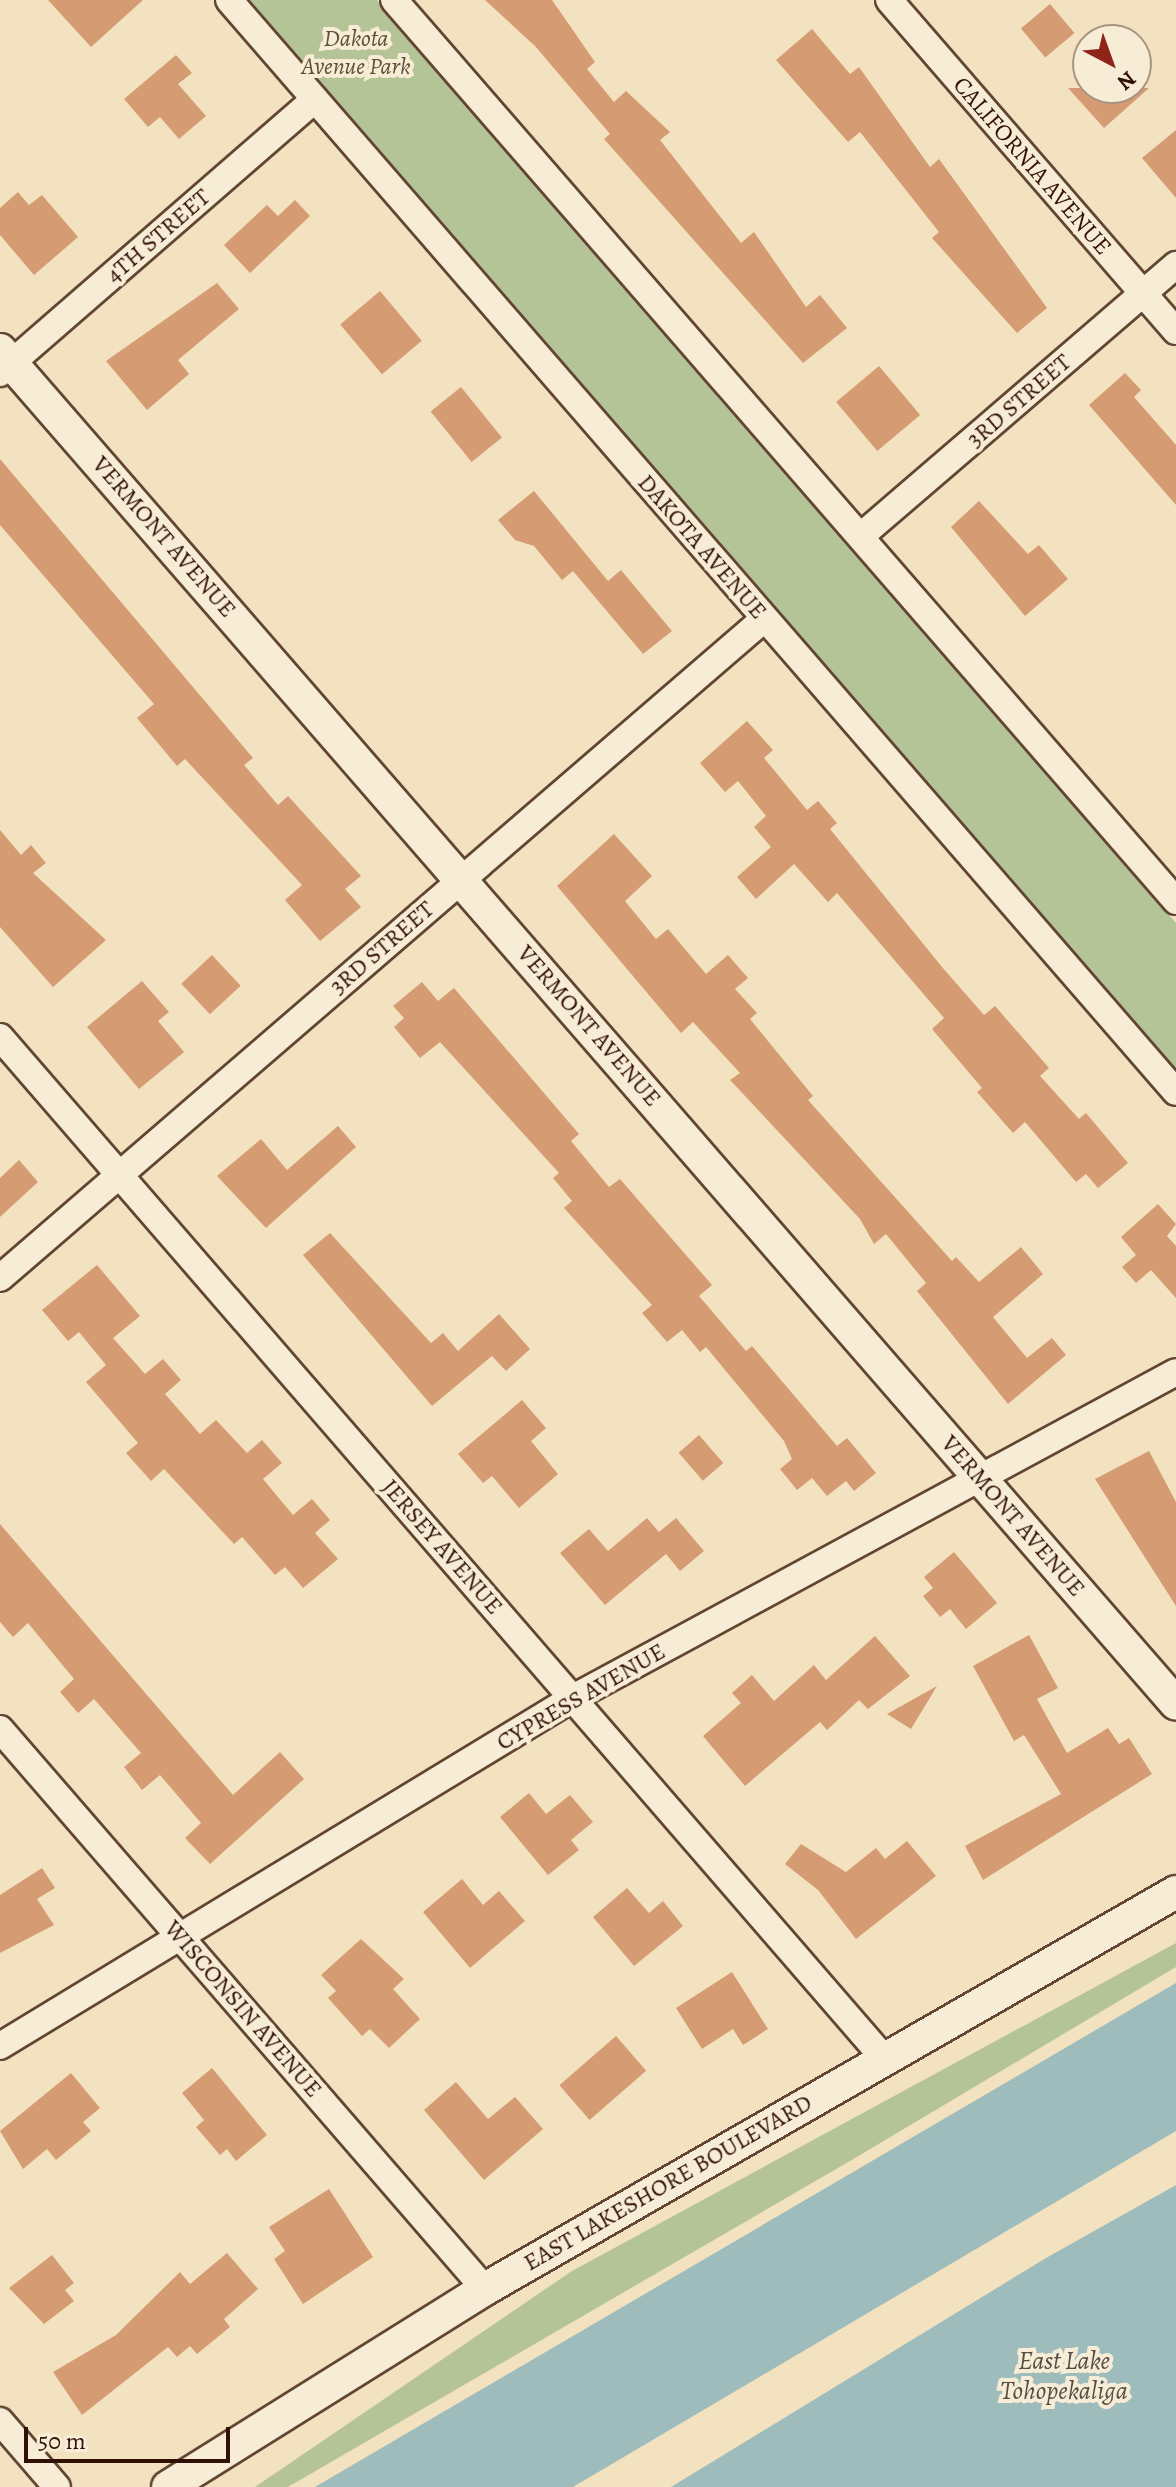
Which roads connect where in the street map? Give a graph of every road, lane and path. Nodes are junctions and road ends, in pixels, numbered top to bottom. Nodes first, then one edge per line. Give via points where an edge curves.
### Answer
1 (229, 0) edge
2 (889, 0) edge
3 (408, 5) edge
4 (315, 99) junction
5 (1176, 265) edge
6 (1143, 293) junction
7 (1176, 331) edge
8 (4, 362) edge
9 (861, 536) junction
10 (764, 619) junction
11 (462, 879) junction
12 (1176, 901) edge
13 (0, 1037) edge
14 (1176, 1092) edge
15 (119, 1175) junction
16 (0, 1278) edge
17 (1176, 1372) edge
18 (978, 1478) junction
19 (573, 1698) junction
20 (1176, 1704) edge
21 (0, 1729) edge
22 (1176, 1892) edge
23 (179, 1936) junction
24 (0, 2046) edge
25 (883, 2057) junction
26 (485, 2289) junction
27 (0, 2421) edge
28 (57, 2487) edge
29 (168, 2487) edge

1 - 4 street, DAKOTA AVENUE
2 - 6 street, CALIFORNIA AVENUE
3 - 9 street
4 - 8 street, 4TH STREET
4 - 10 street, DAKOTA AVENUE
5 - 6 street, 3RD STREET
6 - 7 street, CALIFORNIA AVENUE
6 - 9 street, 3RD STREET
8 - 11 street, VERMONT AVENUE
9 - 12 street
10 - 11 street, 3RD STREET
10 - 14 street, DAKOTA AVENUE
11 - 15 street, 3RD STREET
11 - 18 street, VERMONT AVENUE
13 - 15 street, JERSEY AVENUE
15 - 16 street, 3RD STREET
15 - 19 street, JERSEY AVENUE
17 - 18 street, CYPRESS AVENUE
18 - 19 street, CYPRESS AVENUE
18 - 20 street, VERMONT AVENUE
19 - 23 street, CYPRESS AVENUE
19 - 25 street, JERSEY AVENUE
21 - 23 street, WISCONSIN AVENUE
22 - 25 street, EAST LAKESHORE BOULEVARD
23 - 24 street, CYPRESS AVENUE
23 - 26 street, WISCONSIN AVENUE
25 - 26 street, EAST LAKESHORE BOULEVARD
26 - 29 street, EAST LAKESHORE BOULEVARD
27 - 28 street

